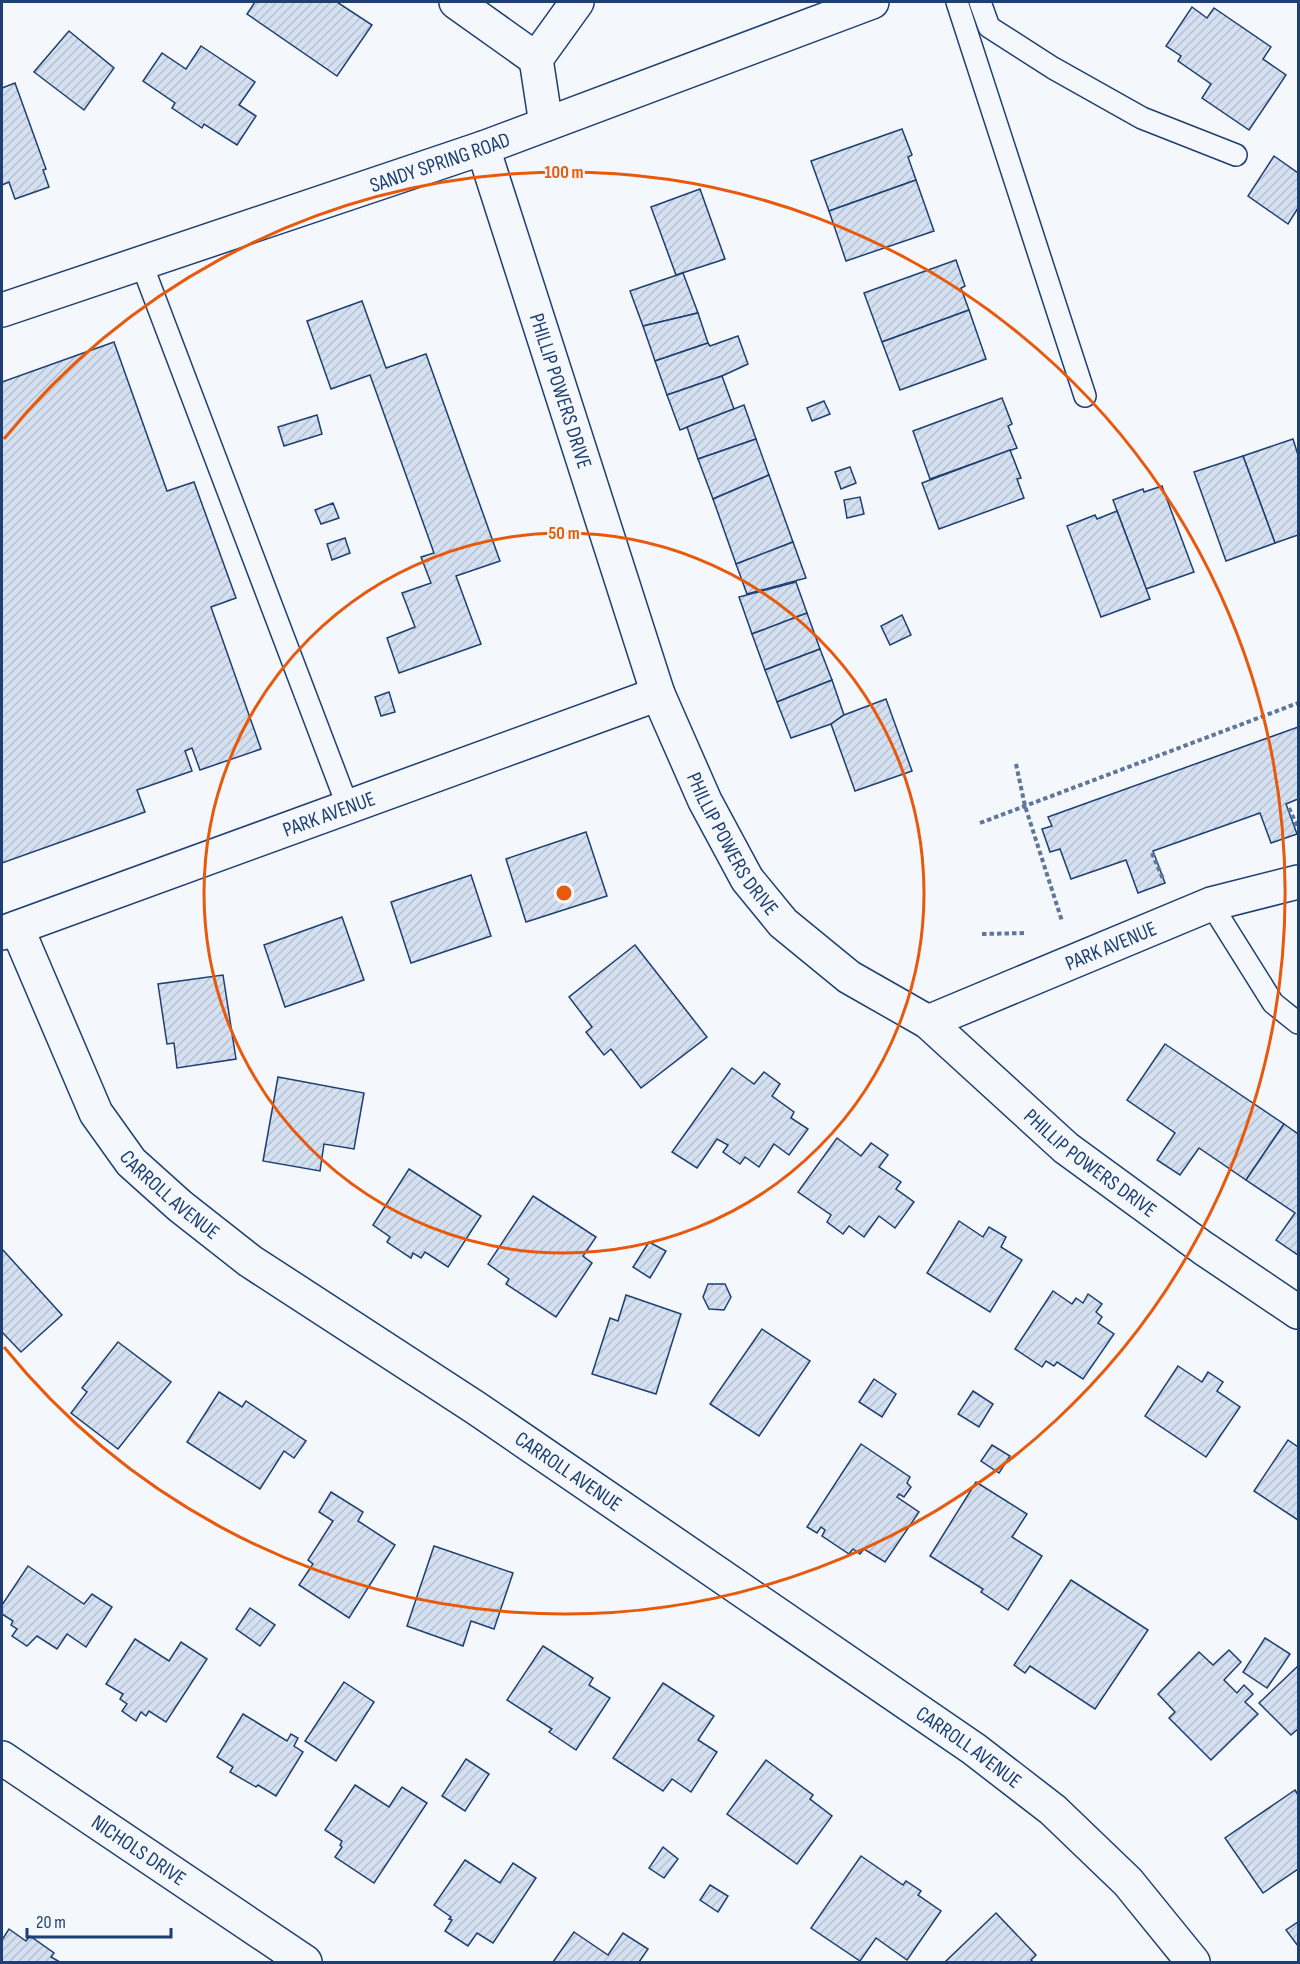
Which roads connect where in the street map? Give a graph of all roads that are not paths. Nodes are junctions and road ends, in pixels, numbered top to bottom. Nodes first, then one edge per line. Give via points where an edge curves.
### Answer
1 (456, 2) edge
2 (577, 2) edge
3 (872, 2) edge
4 (957, 2) edge
5 (980, 2) edge
6 (536, 59) junction
7 (546, 124) junction
8 (483, 148) junction
9 (1236, 155) dead end
10 (141, 262) junction
11 (2, 310) edge
12 (1084, 396) dead end
13 (658, 694) junction
14 (348, 807) junction
15 (1299, 882) edge
16 (1211, 904) junction
17 (9, 930) edge
18 (928, 1022) junction
19 (1299, 1023) edge
20 (1299, 1312) edge
21 (2, 1758) edge
22 (305, 1962) edge
23 (1193, 1962) edge

1 - 6 street
2 - 6 street
3 - 7 street, SANDY SPRING ROAD
4 - 12 lane
5 - 9 lane via 989,27 1053,68 1142,118
6 - 7 street
7 - 8 street, SANDY SPRING ROAD
8 - 10 street, SANDY SPRING ROAD
8 - 13 street, PHILLIP POWERS DRIVE
10 - 11 street, SANDY SPRING ROAD
10 - 14 lane
13 - 14 street, PARK AVENUE
13 - 18 street, PHILLIP POWERS DRIVE via 705,801 741,869 783,923 849,977
14 - 17 street, PARK AVENUE
15 - 16 street, PARK AVENUE
16 - 18 street, PARK AVENUE
16 - 19 lane via 1273,1003
17 - 23 street, CARROLL AVENUE via 96,1113 131,1162 180,1206 250,1261 476,1408 974,1749 1053,1810 1128,1882
18 - 20 street, PHILLIP POWERS DRIVE via 1066,1148
21 - 22 street, NICHOLS DRIVE

